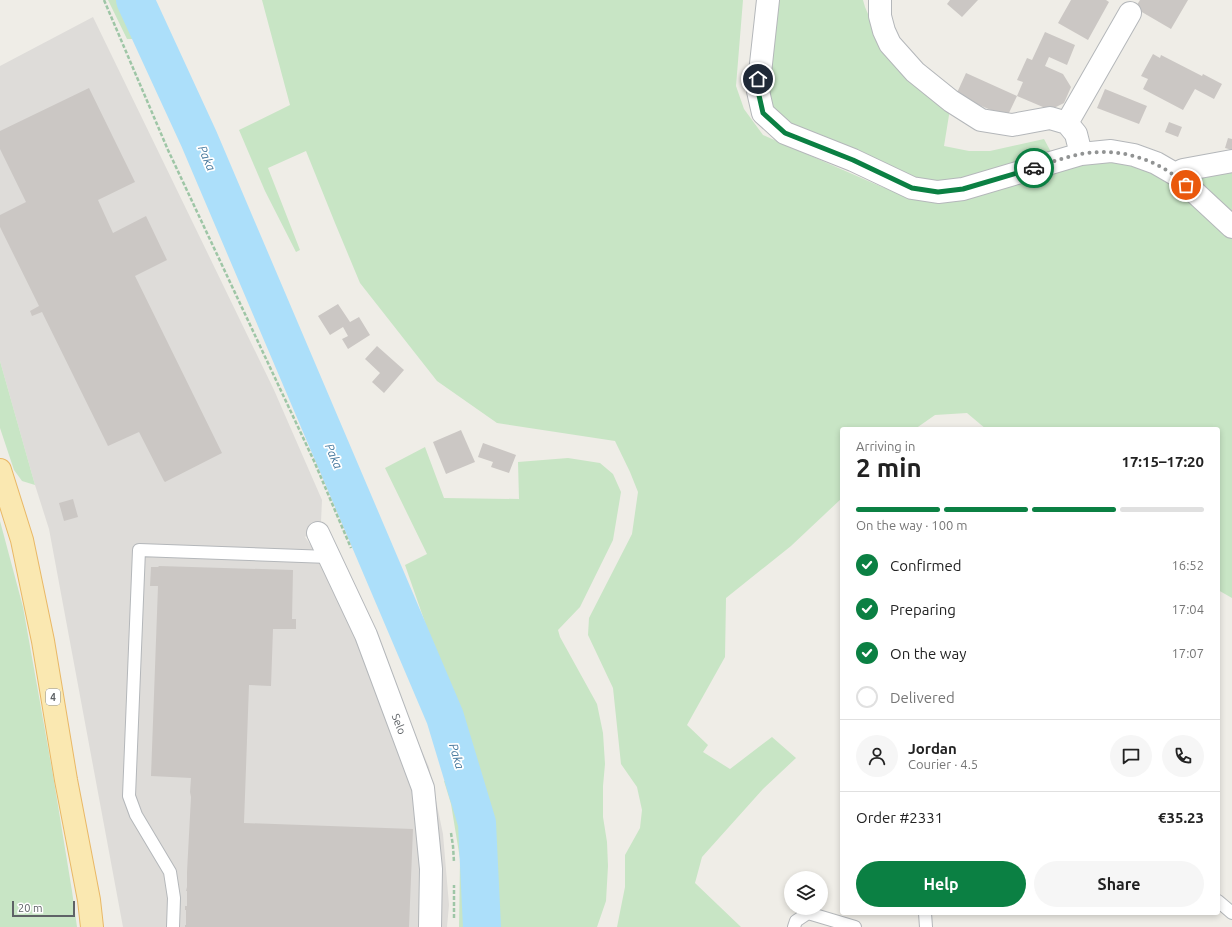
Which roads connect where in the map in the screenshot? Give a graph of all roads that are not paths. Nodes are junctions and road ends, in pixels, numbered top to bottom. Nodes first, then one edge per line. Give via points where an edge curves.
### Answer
1 (768, 0) edge
2 (878, 5) edge
3 (1130, 13) dead end
4 (1067, 123) junction
5 (1081, 154) junction
6 (1232, 161) edge
7 (1175, 174) junction
8 (1232, 227) edge
9 (0, 470) edge
10 (318, 533) dead end
11 (329, 557) junction
12 (1220, 903) edge
13 (1232, 913) edge
14 (925, 915) edge
15 (92, 927) edge
16 (173, 927) edge
17 (430, 927) edge
18 (794, 927) edge
19 (855, 927) edge
20 (926, 927) edge

1 - 5 street via 758,91 763,113 785,133 853,160 912,188 938,192 963,189
2 - 4 street via 890,44 915,72 951,101 981,120 1012,125 1050,118
3 - 4 street
4 - 5 street via 1076,134
5 - 7 street via 1111,151 1134,155
6 - 7 street via 1183,170
7 - 8 street
9 - 15 main road, 4 via 22,540 43,641
10 - 11 street, Selo
11 - 16 lane via 139,550 129,796 136,814 170,872 174,898
11 - 17 street, Selo via 366,636 423,788 431,869
12 - 13 lane
14 - 20 lane
18 - 19 lane via 796,921 808,913

